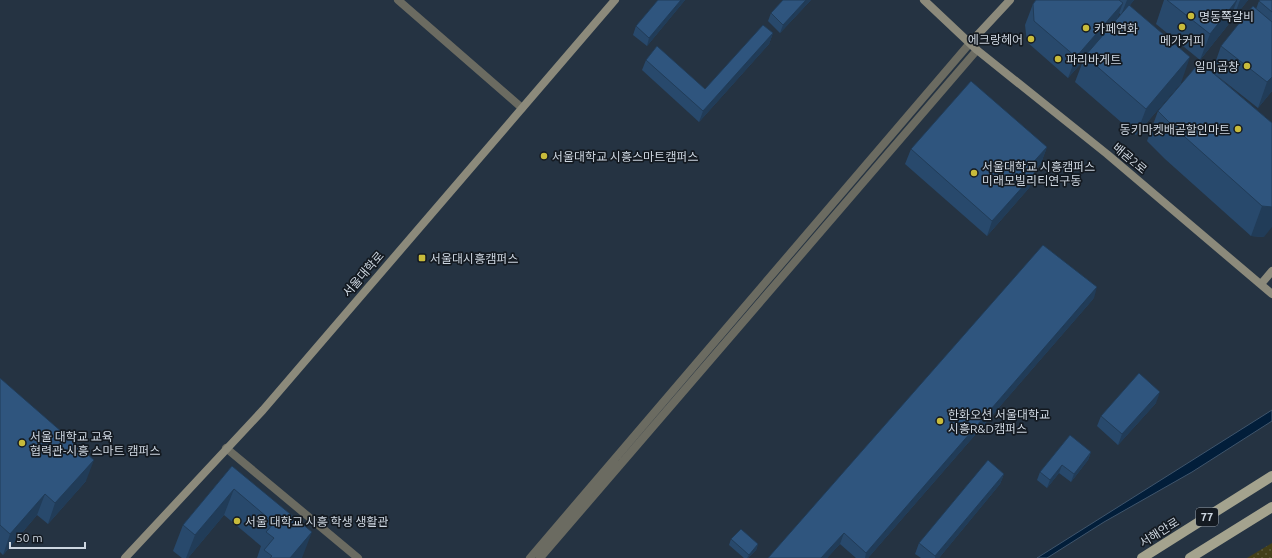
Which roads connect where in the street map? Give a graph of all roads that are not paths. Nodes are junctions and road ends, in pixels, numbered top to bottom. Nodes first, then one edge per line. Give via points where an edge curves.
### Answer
1 (398, 0) edge
2 (615, 0) edge
3 (924, 0) edge
4 (1010, 0) edge
5 (970, 43) junction
6 (977, 50) junction
7 (522, 108) junction
8 (1272, 271) edge
9 (1261, 284) junction
10 (1272, 294) edge
11 (226, 448) junction
12 (1272, 476) edge
13 (1272, 507) edge
14 (124, 558) edge
15 (358, 558) edge
16 (530, 558) edge
17 (540, 558) edge
18 (1142, 558) edge
19 (1190, 558) edge

1 - 7 street
2 - 7 street, 서울대학로
3 - 5 street, 배곧2로
4 - 5 street
5 - 6 street, 배곧2로
5 - 16 street
6 - 9 street, 배곧2로 via 1107,154
6 - 17 street
7 - 11 street, 서울대학로 via 263,410
8 - 9 street
9 - 10 street, 배곧2로
11 - 14 street, 서울대학로
11 - 15 street
12 - 18 main road, 서해안로 / 77
13 - 19 main road, 77

